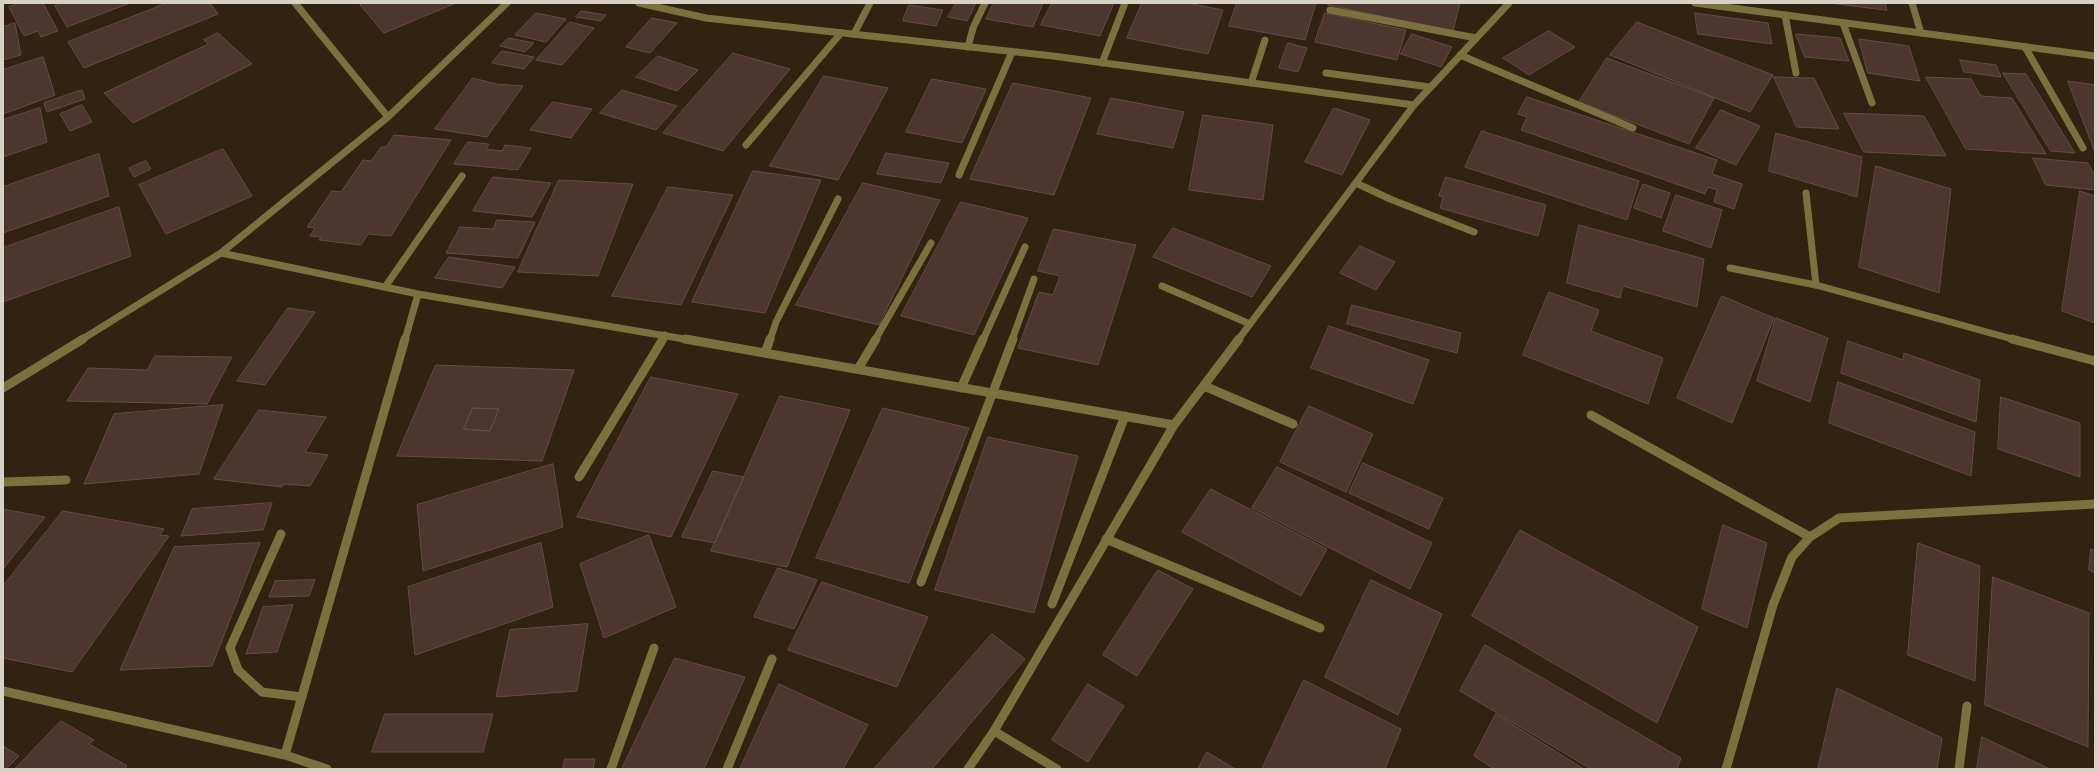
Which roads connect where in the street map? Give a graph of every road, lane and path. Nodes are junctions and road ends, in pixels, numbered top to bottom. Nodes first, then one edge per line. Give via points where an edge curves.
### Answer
1 (295, 3) edge
2 (507, 3) edge
3 (639, 3) edge
4 (870, 3) edge
5 (985, 3) edge
6 (1125, 3) edge
7 (1509, 3) edge
8 (1694, 3) edge
9 (1912, 3) edge
10 (1330, 10) dead end
11 (1785, 15) junction
12 (1843, 23) junction
13 (841, 33) junction
14 (1921, 33) junction
15 (854, 34) junction
16 (1476, 38) junction
17 (1265, 40) dead end
18 (968, 47) junction
19 (2025, 47) junction
20 (1012, 52) junction
21 (1460, 55) junction
22 (2095, 56) edge
23 (1102, 63) junction
24 (1326, 73) dead end
25 (1796, 73) dead end
26 (1252, 83) junction
27 (1430, 87) junction
28 (1872, 103) dead end
29 (1414, 105) junction
30 (388, 117) junction
31 (1633, 128) dead end
32 (746, 145) dead end
33 (2083, 148) dead end
34 (959, 175) dead end
35 (462, 176) dead end
36 (1356, 183) junction
37 (1806, 193) dead end
38 (838, 199) dead end
39 (1474, 232) dead end
40 (931, 242) dead end
41 (1025, 247) dead end
42 (221, 253) junction
43 (1730, 268) dead end
44 (1034, 279) dead end
45 (1816, 285) junction
46 (1162, 286) dead end
47 (385, 287) junction
48 (418, 294) junction
49 (1250, 324) junction
50 (665, 335) junction
51 (765, 353) junction
52 (2095, 361) edge
53 (858, 370) junction
54 (1204, 386) junction
55 (3, 388) edge
56 (961, 388) junction
57 (992, 394) junction
58 (1591, 415) dead end
59 (1125, 416) junction
60 (1293, 424) dead end
61 (1174, 425) junction
62 (579, 478) dead end
63 (66, 480) dead end
64 (3, 482) edge
65 (2095, 505) edge
66 (281, 534) dead end
67 (1810, 537) junction
68 (1106, 539) junction
69 (921, 582) dead end
70 (1052, 604) dead end
71 (1320, 628) dead end
72 (654, 648) dead end
73 (772, 659) dead end
74 (3, 691) edge
75 (302, 697) junction
76 (1967, 706) dead end
77 (994, 732) junction
78 (285, 755) junction
79 (327, 769) edge
80 (611, 769) edge
81 (727, 769) edge
82 (968, 769) edge
83 (1057, 769) edge
84 (1726, 769) edge
85 (1960, 769) edge

1 - 30 street
2 - 30 street
3 - 13 street via 706,18
4 - 15 street
5 - 18 street via 973,28
6 - 23 street
7 - 16 street
8 - 11 street
9 - 14 street
10 - 16 street
11 - 12 street
11 - 25 street
12 - 14 street
12 - 28 street
13 - 15 street
13 - 32 street
14 - 19 street
15 - 18 street
16 - 21 street
17 - 26 street
18 - 20 street
19 - 22 street
19 - 33 street
20 - 23 street
20 - 34 street
21 - 27 street
21 - 31 street
23 - 26 street
24 - 27 street
26 - 29 street
27 - 29 street
29 - 36 street
30 - 42 street
35 - 47 street
36 - 39 street
36 - 49 street
37 - 45 street
38 - 51 street via 776,322
40 - 53 street
41 - 56 street
42 - 47 street
42 - 55 street
43 - 45 street
44 - 57 street
45 - 52 street
46 - 49 street
47 - 48 street
48 - 50 street
48 - 75 street
49 - 54 street
50 - 51 street
50 - 62 street
51 - 53 street
53 - 56 street
54 - 60 street
54 - 61 street
56 - 57 street
57 - 59 street
57 - 69 street
58 - 67 street
59 - 61 street
59 - 70 street
61 - 68 street
63 - 64 street
65 - 67 street via 1839,518
66 - 75 street via 230,648 238,670 262,692
67 - 84 street via 1792,557 1773,606
68 - 71 street
68 - 77 street
72 - 80 street
73 - 81 street
74 - 78 street
75 - 78 street
76 - 85 street
77 - 82 street
77 - 83 street
78 - 79 street

